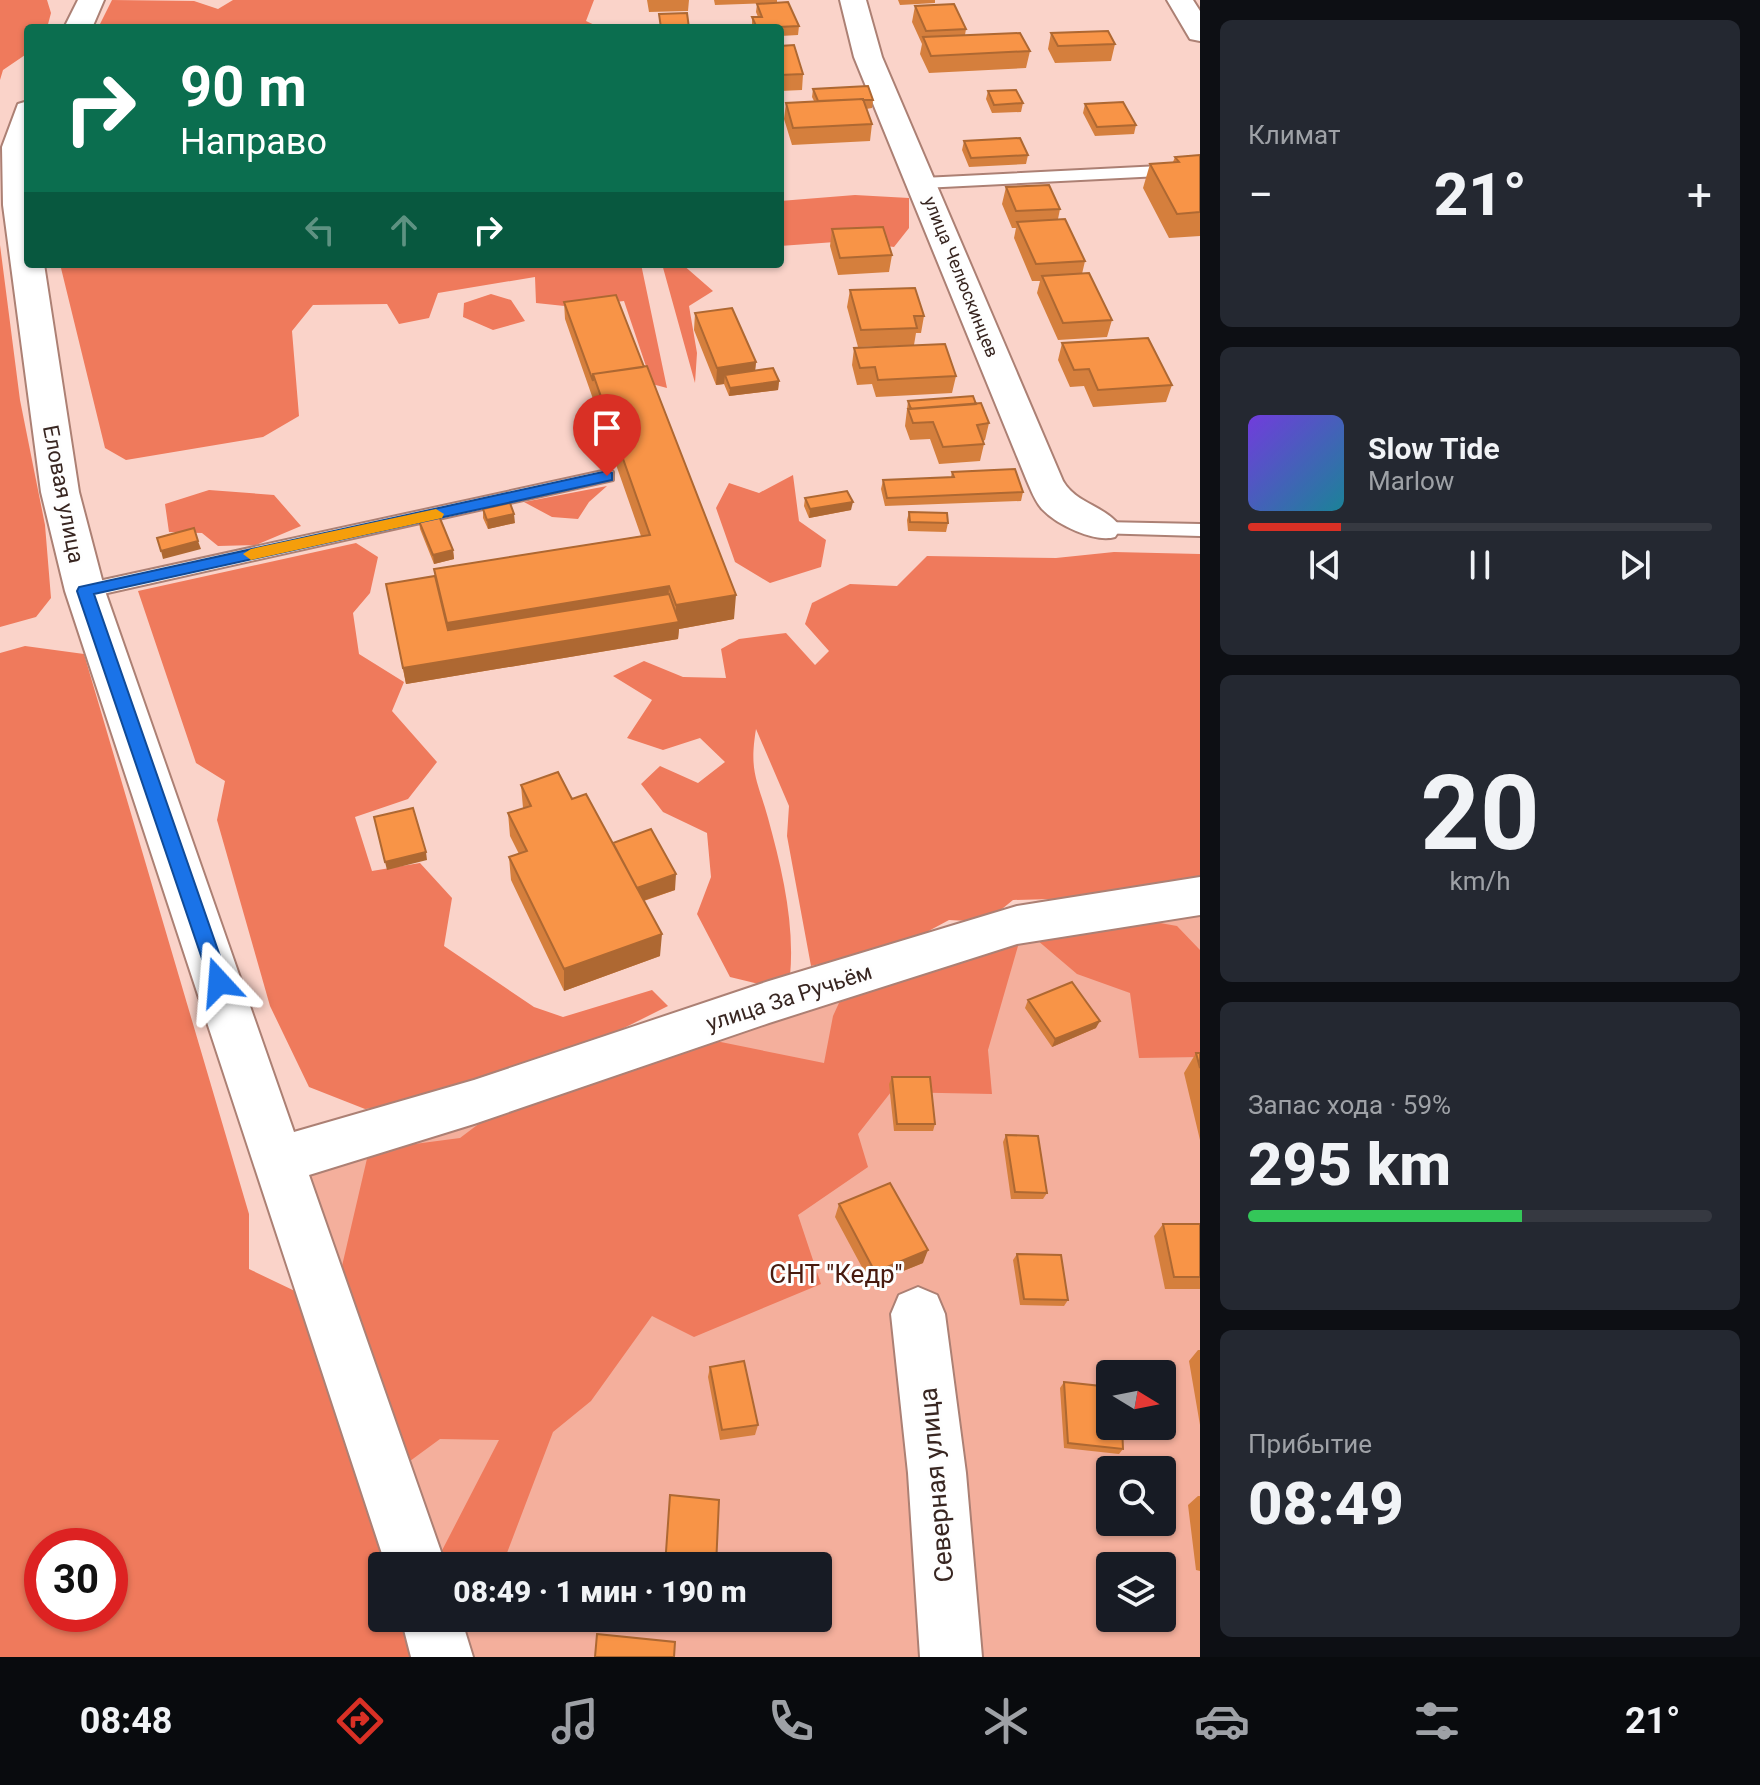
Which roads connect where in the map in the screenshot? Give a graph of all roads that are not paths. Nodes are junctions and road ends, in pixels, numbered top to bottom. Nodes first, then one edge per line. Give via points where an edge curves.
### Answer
1 (91, 0) edge
2 (853, 0) edge
3 (1180, 0) edge
4 (80, 24) edge
5 (1200, 33) edge
6 (24, 121) edge
7 (1200, 169) edge
8 (923, 183) junction
9 (24, 239) edge
10 (29, 268) edge
11 (607, 476) dead end
12 (1102, 528) joint
13 (1200, 530) edge
14 (85, 591) junction
15 (1200, 896) edge
16 (274, 1142) junction
17 (918, 1314) dead end
18 (412, 1552) edge
19 (435, 1632) edge
20 (442, 1657) edge
21 (951, 1657) edge

1 - 4 street
2 - 8 street, улица Челюскинцев via 868,57
3 - 5 street
6 - 9 street, Еловая улица via 16,144
7 - 8 lane
8 - 12 street, улица Челюскинцев via 1045,481 1056,501
10 - 14 street, Еловая улица via 60,492
11 - 14 lane
12 - 13 lane
14 - 16 street, Еловая улица
15 - 16 street, улица За Ручьём via 1017,925 474,1102 386,1127
16 - 18 street, Еловая улица
17 - 21 street, Северная улица
19 - 20 street

